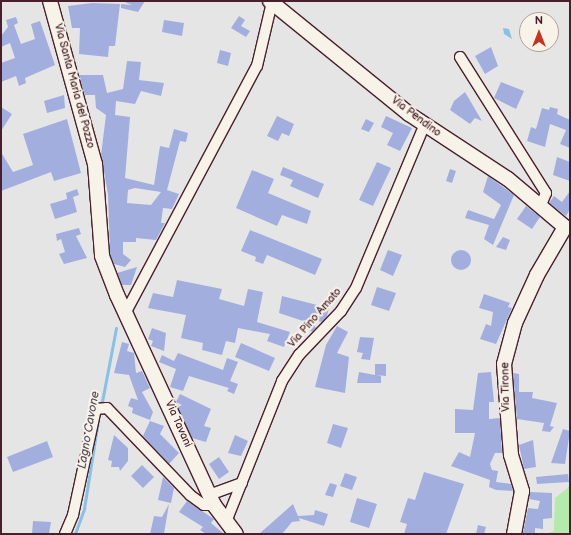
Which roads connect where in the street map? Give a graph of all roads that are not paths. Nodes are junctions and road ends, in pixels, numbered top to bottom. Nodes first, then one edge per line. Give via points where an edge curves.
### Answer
1 (50, 1) edge
2 (271, 1) edge
3 (460, 57) dead end
4 (425, 124) junction
5 (541, 205) junction
6 (568, 226) edge
7 (127, 310) junction
8 (242, 483) junction
9 (212, 500) junction
10 (226, 522) junction
11 (65, 534) edge
12 (236, 534) edge
13 (514, 534) edge

1 - 7 street, Via Santa Maria del Pozzo via 94,164 102,256
2 - 4 street, Via Pendino
2 - 7 street via 257,66
3 - 5 street via 546,194
4 - 5 street, Via Pendino
4 - 8 street, Via Pino Amato via 356,288 341,310 290,367
5 - 6 street, Via Pendino
6 - 13 street, Via Tirone via 537,275 516,323 504,364 511,455 522,491
7 - 9 street, Via Tavani
8 - 9 street
8 - 10 street, Via Pino Amato
9 - 10 street, Via Tavani
9 - 11 street via 204,505 190,495 107,408 96,410 73,514
10 - 12 street, Via Tavani

